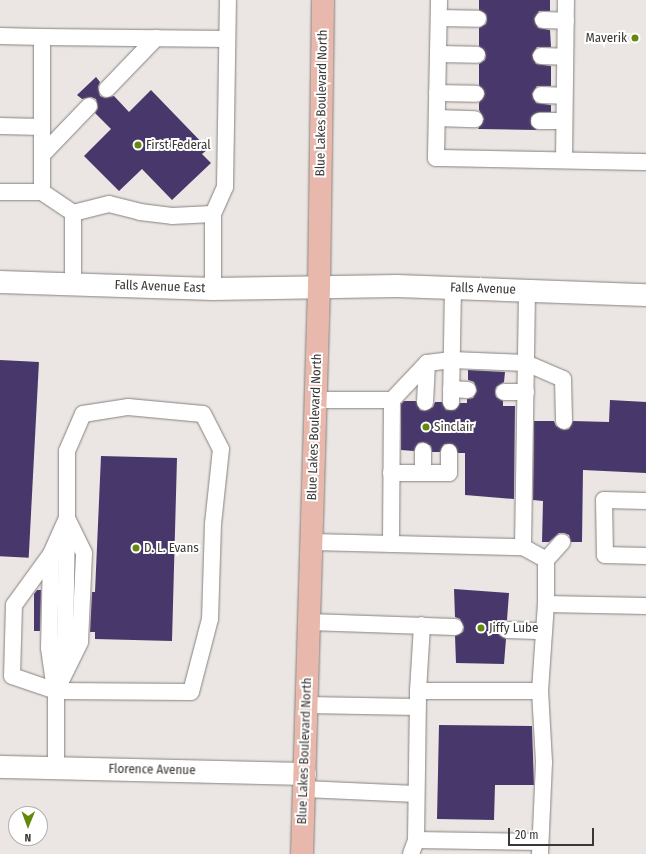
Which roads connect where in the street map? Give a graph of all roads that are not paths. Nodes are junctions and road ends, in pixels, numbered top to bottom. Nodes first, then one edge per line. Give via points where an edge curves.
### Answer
1 (228, 0) edge
2 (323, 0) edge
3 (439, 0) edge
4 (566, 0) edge
5 (439, 18) junction
6 (478, 19) dead end
7 (543, 20) dead end
8 (566, 21) junction
9 (0, 36) edge
10 (42, 37) junction
11 (156, 38) junction
12 (227, 39) junction
13 (438, 54) junction
14 (477, 55) dead end
15 (541, 56) dead end
16 (565, 57) junction
17 (107, 89) dead end
18 (437, 93) junction
19 (476, 94) dead end
20 (541, 95) dead end
21 (564, 96) junction
22 (89, 106) dead end
23 (437, 118) junction
24 (475, 119) dead end
25 (539, 121) dead end
26 (564, 121) junction
27 (0, 126) edge
28 (42, 127) junction
29 (42, 155) junction
30 (564, 160) junction
31 (646, 162) edge
32 (0, 192) edge
33 (42, 192) junction
34 (73, 213) junction
35 (213, 214) junction
36 (0, 282) edge
37 (73, 284) junction
38 (319, 287) junction
39 (213, 288) junction
40 (453, 288) junction
41 (527, 291) junction
42 (646, 295) edge
43 (452, 360) junction
44 (427, 363) junction
45 (526, 363) junction
46 (468, 390) dead end
47 (504, 392) dead end
48 (526, 392) junction
49 (316, 400) junction
50 (392, 400) junction
51 (425, 402) dead end
52 (564, 421) dead end
53 (423, 451) dead end
54 (449, 452) dead end
55 (391, 473) junction
56 (423, 473) junction
57 (646, 501) edge
58 (67, 518) junction
59 (312, 542) junction
60 (562, 542) dead end
61 (391, 544) junction
62 (523, 547) junction
63 (51, 554) junction
64 (646, 556) edge
65 (546, 560) junction
66 (546, 604) junction
67 (646, 606) edge
68 (309, 622) junction
69 (422, 626) junction
70 (455, 627) dead end
71 (507, 630) dead end
72 (544, 631) junction
73 (56, 691) junction
74 (540, 691) junction
75 (417, 699) junction
76 (307, 704) junction
77 (0, 766) edge
78 (56, 768) junction
79 (304, 782) junction
80 (416, 794) junction
81 (413, 847) edge
82 (540, 848) edge
83 (302, 854) edge

1 - 12 lane
2 - 38 main road, Blue Lakes Boulevard North
3 - 5 lane
4 - 8 lane
5 - 6 lane
5 - 13 lane
7 - 8 lane
8 - 16 lane
9 - 10 lane
10 - 11 lane
10 - 28 lane
11 - 12 lane
11 - 17 lane
12 - 35 lane via 225,187
13 - 14 lane
13 - 18 lane
15 - 16 lane
16 - 21 lane
18 - 19 lane
18 - 23 lane
20 - 21 lane
21 - 26 lane
22 - 29 lane
23 - 24 lane
23 - 30 lane via 436,158
25 - 26 lane
26 - 30 lane
27 - 28 lane
28 - 29 lane
29 - 33 lane
30 - 31 lane
32 - 33 lane
33 - 34 lane
34 - 35 lane via 109,204 140,212 172,216
34 - 37 lane
35 - 39 lane
36 - 37 main road, Falls Avenue East
37 - 39 main road, Falls Avenue East
38 - 39 main road, Falls Avenue East
38 - 40 main road, Falls Avenue
38 - 49 main road, Blue Lakes Boulevard North
40 - 41 main road, Falls Avenue
40 - 43 lane
41 - 42 main road, Falls Avenue
41 - 45 lane
43 - 44 lane
43 - 45 lane
43 - 46 lane via 451,396
44 - 50 lane
44 - 51 lane
45 - 48 lane
45 - 52 lane via 563,379
47 - 48 lane
48 - 62 lane
49 - 50 lane
49 - 59 main road, Blue Lakes Boulevard North
50 - 55 lane
53 - 56 lane
54 - 56 lane via 449,473
55 - 56 lane
55 - 61 lane
57 - 64 lane via 604,500 605,555
58 - 63 lane
58 - 73 lane via 65,642
58 - 73 lane via 67,451 83,414 128,407 203,414 220,449 213,524 210,619 191,692
59 - 61 lane
59 - 68 main road, Blue Lakes Boulevard North
60 - 65 lane
61 - 62 lane
62 - 65 lane
63 - 73 lane via 49,648
63 - 73 lane via 14,605 12,676
65 - 66 lane
66 - 67 lane
66 - 72 lane
68 - 69 lane
68 - 76 main road, Blue Lakes Boulevard North
69 - 70 lane
69 - 75 lane
71 - 72 lane
72 - 74 lane
73 - 78 lane
74 - 75 lane
74 - 82 lane via 544,762
75 - 76 lane
75 - 80 lane
76 - 79 main road, Blue Lakes Boulevard North
77 - 78 main road, Florence Avenue
78 - 79 main road, Florence Avenue
79 - 80 lane
79 - 83 main road, Blue Lakes Boulevard North
80 - 81 lane
81 - 82 lane

